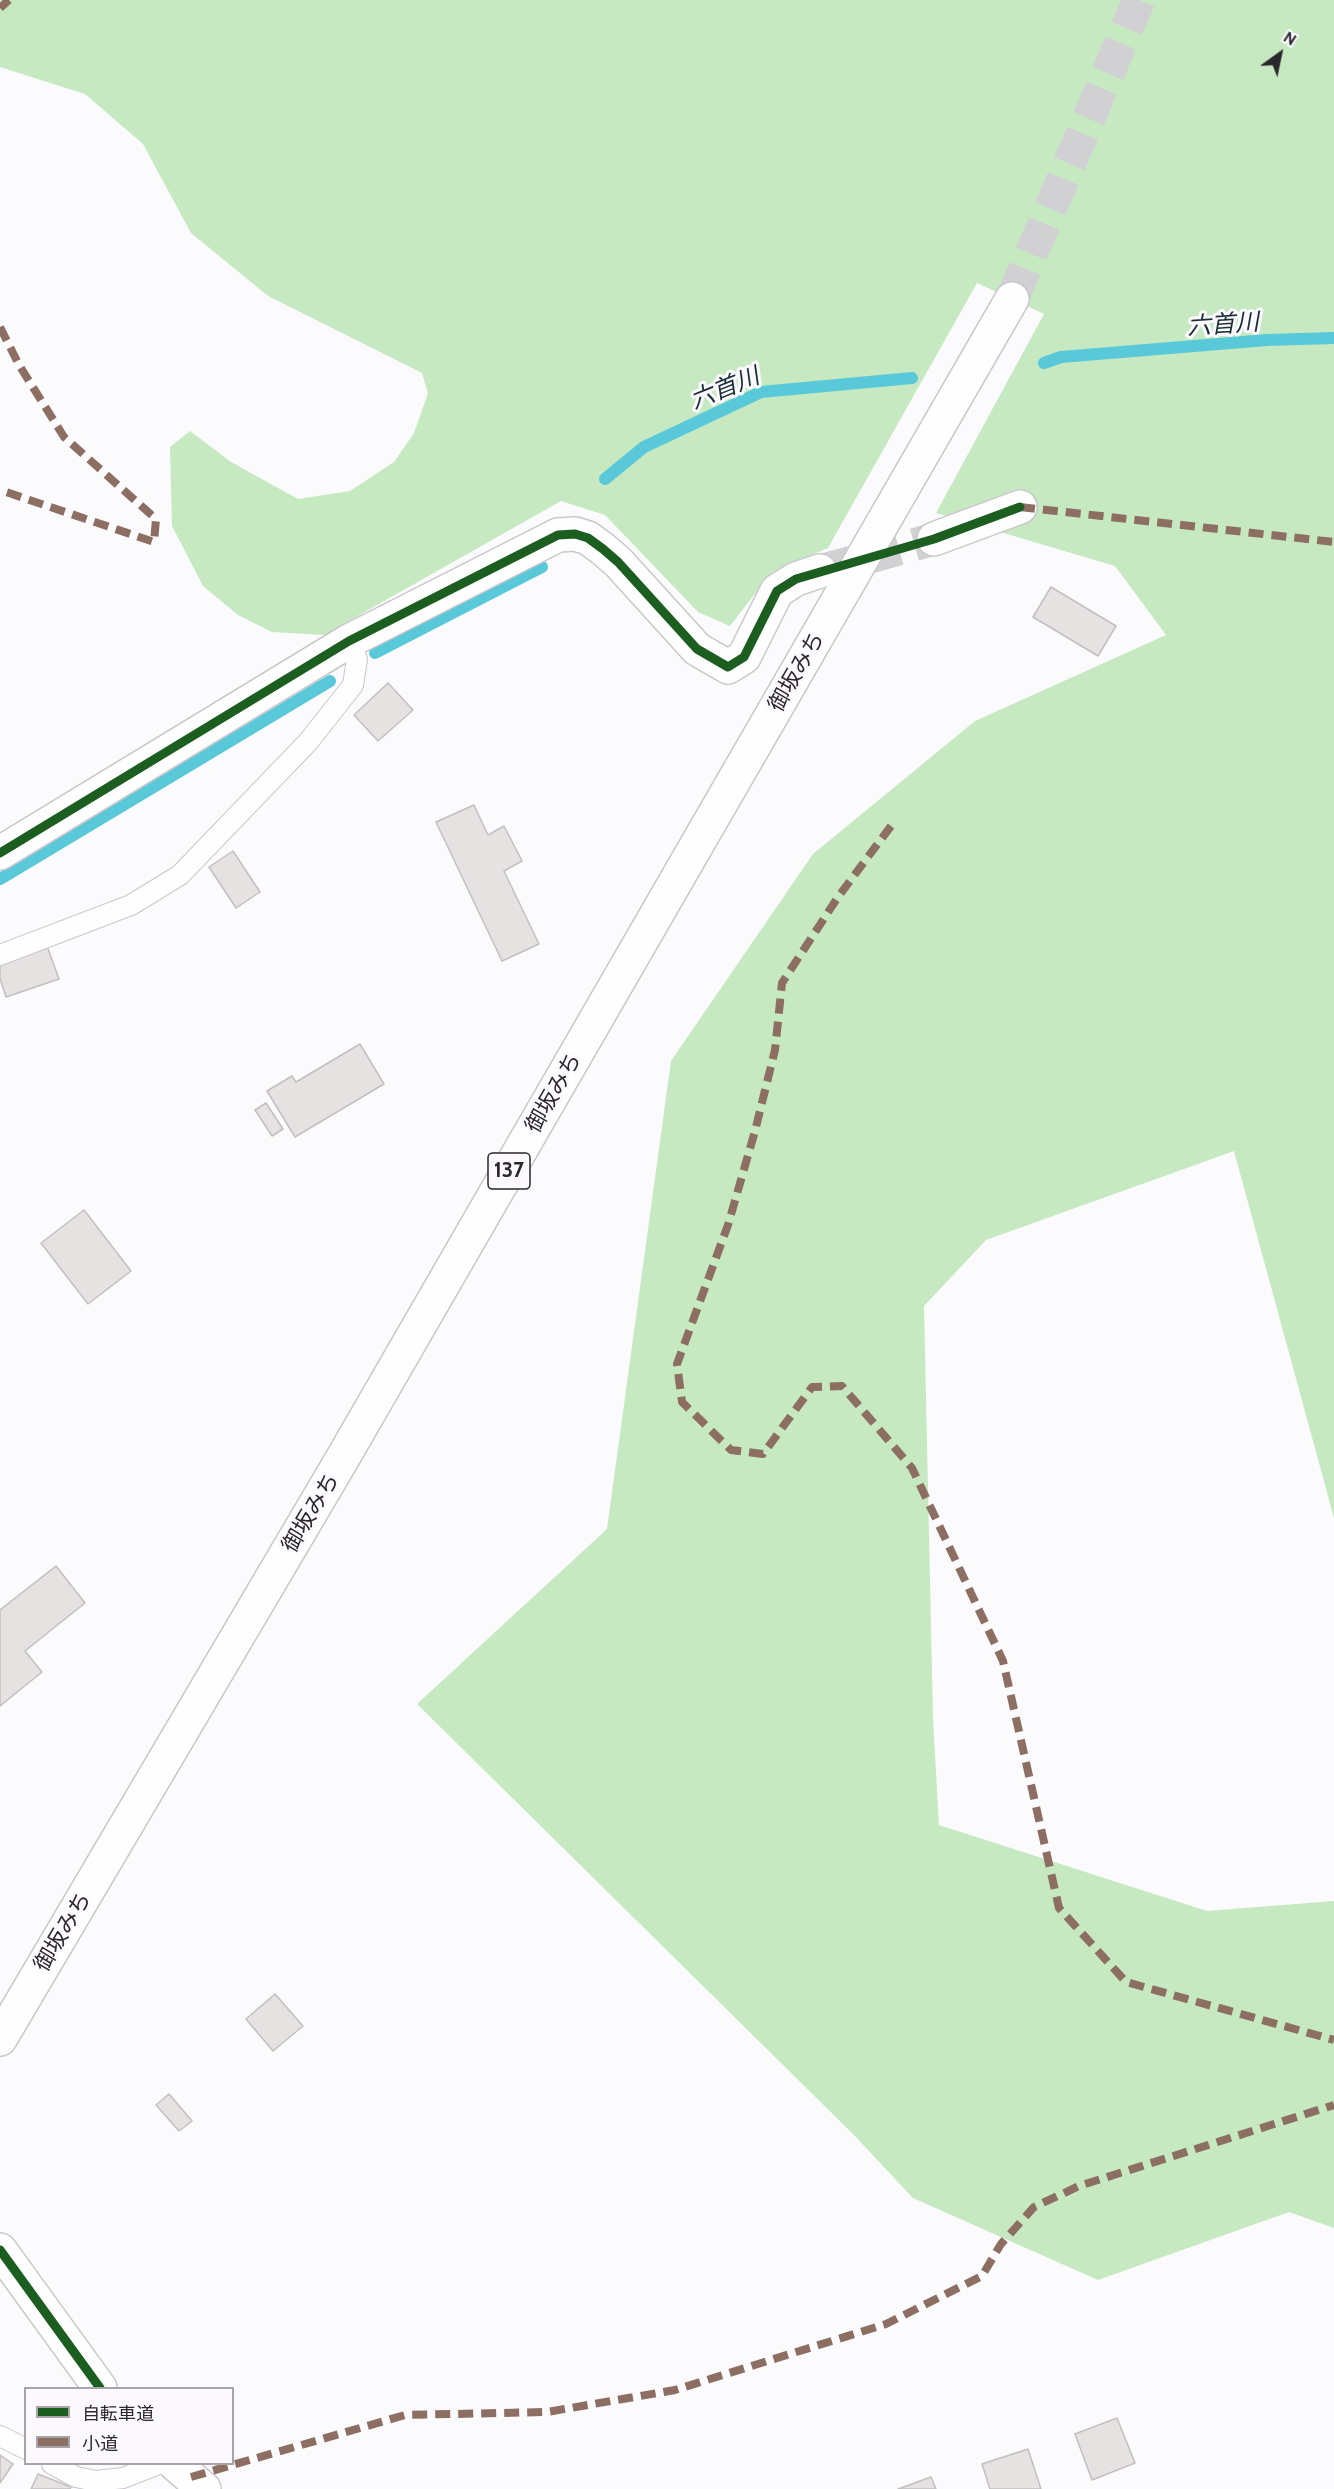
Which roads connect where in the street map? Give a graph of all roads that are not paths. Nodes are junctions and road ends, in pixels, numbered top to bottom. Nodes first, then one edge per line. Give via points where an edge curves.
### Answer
1 (1012, 299) tunnel mouth
2 (1020, 507) dead end
3 (934, 539) tunnel mouth
4 (820, 571) tunnel mouth
5 (350, 641) junction
6 (0, 853) edge
7 (0, 955) edge
8 (0, 2039) edge
9 (0, 2250) edge
10 (99, 2387) edge
11 (0, 2436) edge
12 (24, 2448) edge
13 (55, 2465) edge
14 (154, 2465) edge
15 (177, 2465) edge
16 (204, 2489) edge

1 - 8 main road, 御坂みち / 137 via 342,1461
2 - 3 main road
4 - 5 main road via 777,591 744,657 728,667 697,649 618,562 588,538 574,534 558,535
5 - 6 main road
5 - 7 lane via 357,659 353,685 308,742 180,875 131,905
9 - 10 main road
11 - 12 lane
13 - 14 lane via 76,2477 96,2481 123,2478
15 - 16 main road

